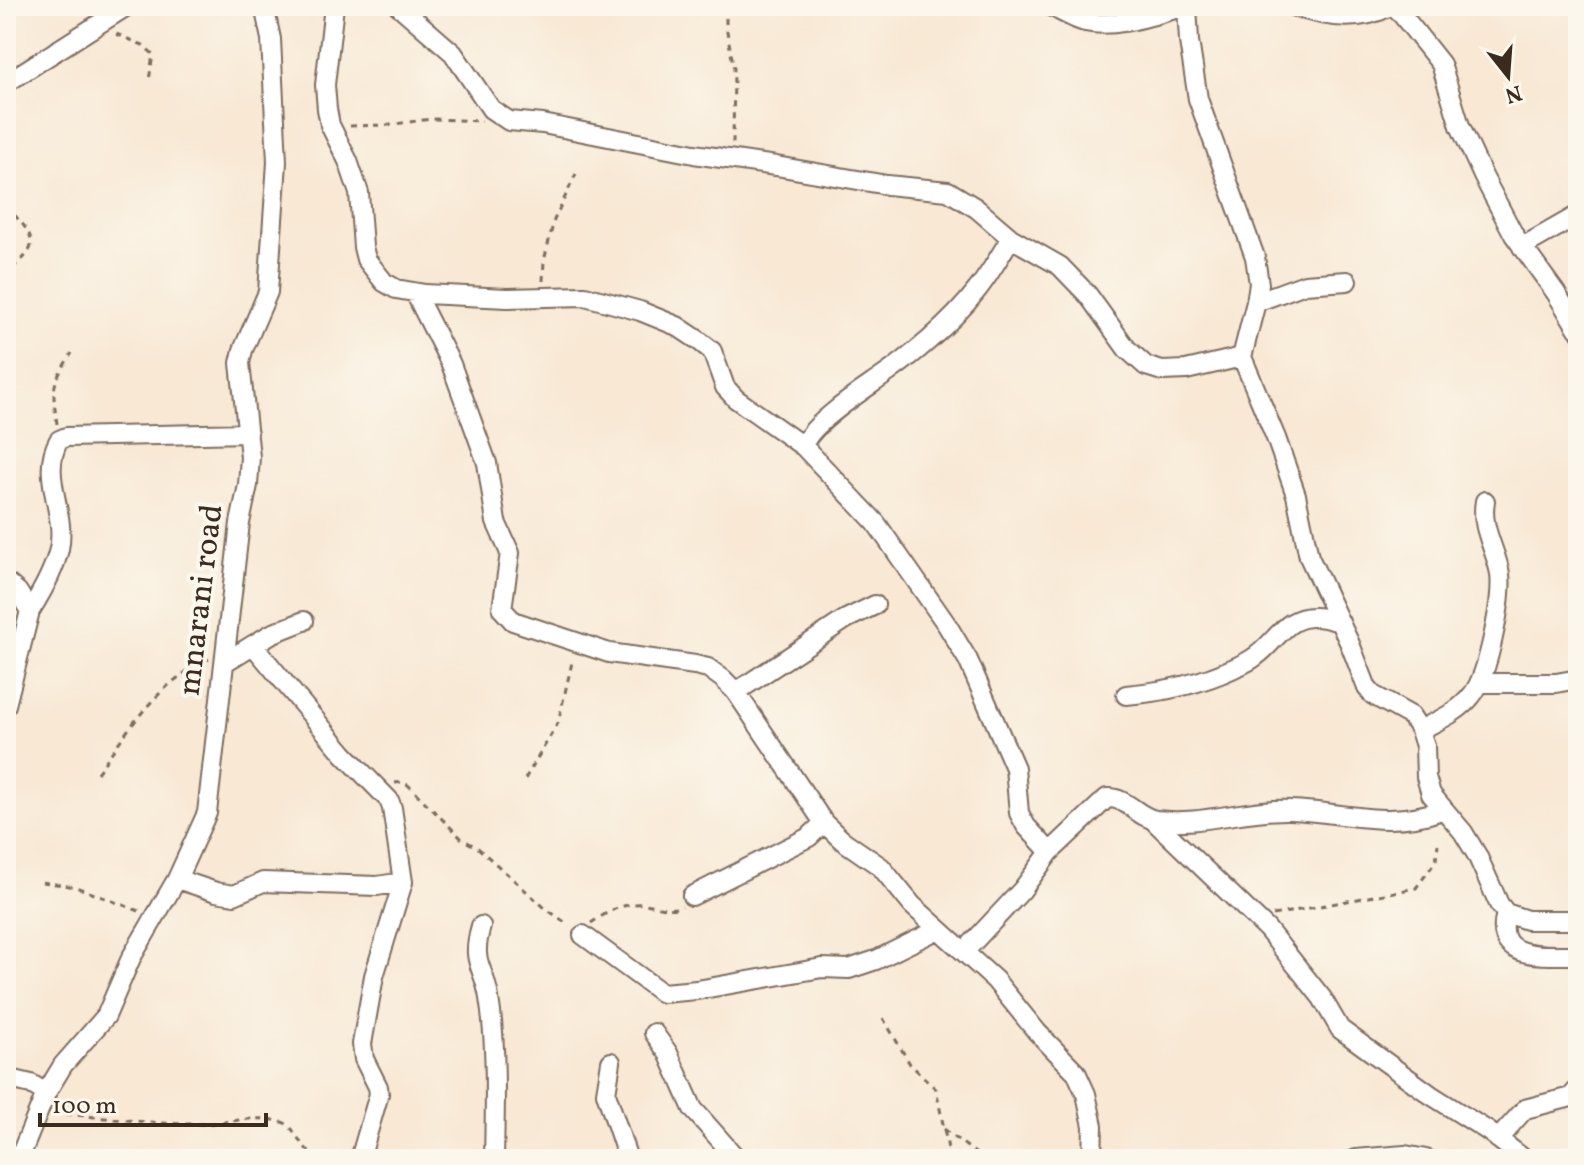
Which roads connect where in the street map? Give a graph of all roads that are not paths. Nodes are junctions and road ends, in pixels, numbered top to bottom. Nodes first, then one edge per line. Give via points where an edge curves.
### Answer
1 (127, 6) edge
2 (264, 6) edge
3 (334, 6) edge
4 (399, 6) edge
5 (1050, 6) edge
6 (1187, 6) edge
7 (1292, 6) edge
8 (1392, 6) edge
9 (6, 83) edge
10 (1578, 215) edge
11 (1011, 238) junction
12 (1522, 247) junction
13 (1347, 281) dead end
14 (415, 293) junction
15 (1256, 302) junction
16 (1578, 329) edge
17 (1242, 357) junction
18 (248, 433) junction
19 (804, 447) junction
20 (1485, 501) dead end
21 (6, 582) edge
22 (875, 605) dead end
23 (30, 611) junction
24 (304, 621) dead end
25 (1340, 622) junction
26 (253, 645) junction
27 (226, 657) junction
28 (1578, 679) edge
29 (1481, 683) junction
30 (736, 692) junction
31 (1126, 695) dead end
32 (7, 697) edge
33 (1420, 730) junction
34 (1442, 810) junction
35 (1153, 820) junction
36 (824, 823) junction
37 (1050, 852) junction
38 (177, 879) junction
39 (403, 882) junction
40 (692, 896) road end
41 (1506, 913) junction
42 (1578, 920) edge
43 (481, 926) dead end
44 (937, 930) junction
45 (583, 935) road end
46 (964, 952) junction
47 (1578, 955) edge
48 (654, 1033) dead end
49 (611, 1062) dead end
50 (6, 1078) edge
51 (1578, 1089) edge
52 (46, 1093) junction
53 (1498, 1139) junction
54 (19, 1159) edge
55 (360, 1159) edge
56 (494, 1159) edge
57 (628, 1159) edge
58 (737, 1159) edge
59 (1092, 1159) edge
60 (1356, 1159) edge
61 (1426, 1159) edge
62 (1524, 1159) edge

1 - 9 street
2 - 18 street, mnarani road via 271,39 277,162 268,292 240,363
3 - 14 street via 325,85 330,125 359,193 366,259 384,282
4 - 11 street via 453,53 491,109 509,121 948,191
5 - 6 street via 1103,24
6 - 15 street via 1198,99 1251,245 1259,284
7 - 8 street via 1341,17
8 - 12 street via 1441,64 1467,143
10 - 12 street
11 - 17 street via 1074,278 1146,366 1186,370
11 - 19 street via 963,306 807,436
12 - 16 street
13 - 15 street via 1305,284
14 - 19 street via 585,296 640,311 677,326 712,351 725,387 736,399
14 - 30 street via 451,364 487,463 496,522 510,553 504,613 513,621 609,653 708,668
15 - 17 street
17 - 25 street via 1296,495 1309,557
18 - 23 street via 59,440 52,484 60,548
18 - 27 street, mnarani road via 248,485
19 - 37 street via 876,523 947,625 1015,768 1019,813
20 - 29 street via 1500,586
21 - 23 street
22 - 30 street
23 - 32 street
24 - 26 street
25 - 31 street via 1298,619 1255,658 1234,668
25 - 33 street via 1367,688 1411,716
26 - 27 street
26 - 39 street via 384,794 392,808
27 - 38 street, mnarani road via 207,813
28 - 29 street
29 - 33 street via 1458,709
30 - 36 street
33 - 34 street via 1426,777
34 - 35 street via 1400,820 1290,809 1180,822
34 - 41 street via 1463,832
35 - 37 street via 1107,798
35 - 53 street via 1258,919 1322,998 1340,1029
36 - 40 street via 809,837
36 - 44 street via 881,867
37 - 46 street
38 - 39 street via 234,895 263,882
38 - 52 street, mnarani road via 131,958 106,1016
39 - 55 street via 367,1009 364,1059 379,1094
41 - 42 street via 1527,920
41 - 47 street via 1504,933 1521,952
43 - 56 street via 475,950 489,996
44 - 45 street via 849,969 822,968 662,993
44 - 46 street
46 - 59 street via 1076,1072 1093,1126
48 - 58 street via 693,1109
49 - 57 street via 606,1093
50 - 52 street
51 - 53 street via 1571,1097 1525,1109
52 - 54 street, mnarani road
53 - 62 street
60 - 61 street

